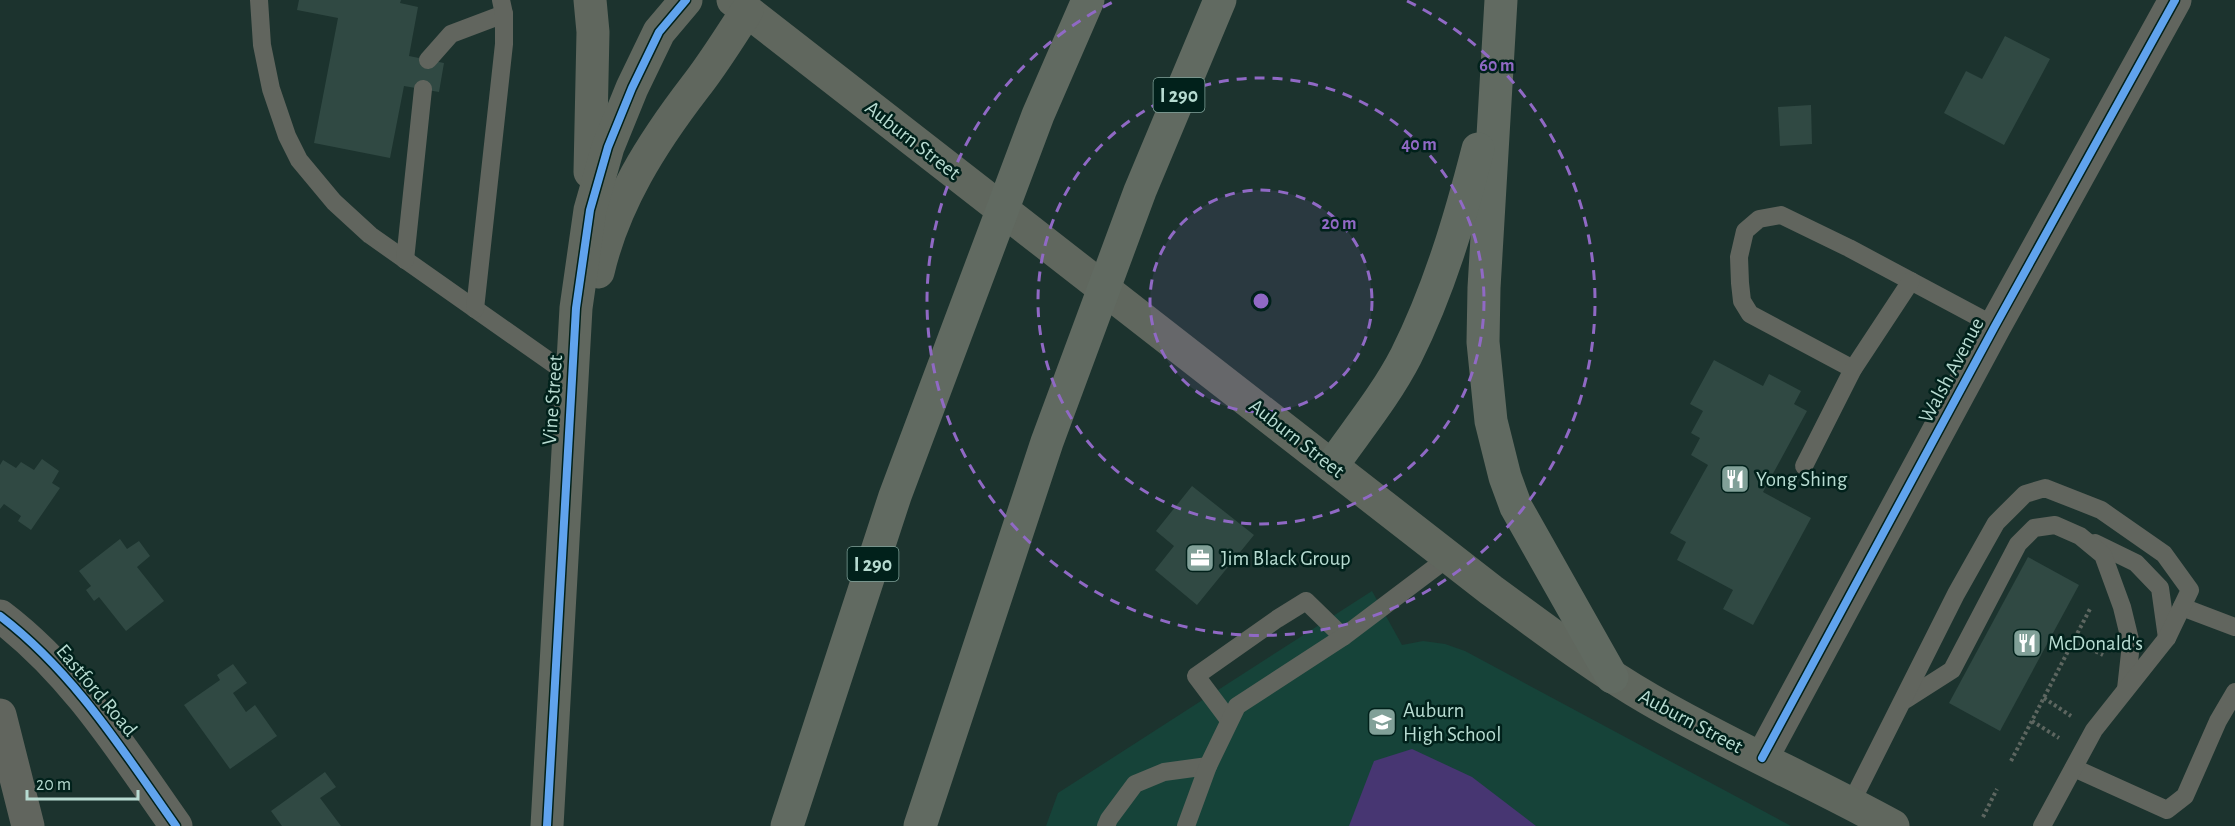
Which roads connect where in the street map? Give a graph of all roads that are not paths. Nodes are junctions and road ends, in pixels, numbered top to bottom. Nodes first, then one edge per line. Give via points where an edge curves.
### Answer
1 (259, 0) edge
2 (590, 0) edge
3 (686, 0) edge
4 (1088, 0) edge
5 (1220, 0) edge
6 (1501, 0) edge
7 (2175, 0) edge
8 (740, 5) edge
9 (503, 7) edge
10 (1498, 51) junction
11 (428, 60) dead end
12 (423, 89) dead end
13 (590, 210) junction
14 (405, 260) junction
15 (1911, 281) junction
16 (475, 309) junction
17 (1995, 326) junction
18 (1853, 369) junction
19 (572, 377) junction
20 (567, 448) junction
21 (1332, 466) junction
22 (1804, 466) dead end
23 (2080, 536) junction
24 (1449, 557) junction
25 (2182, 607) junction
26 (0, 616) edge
27 (2235, 627) edge
28 (1343, 637) junction
29 (2167, 638) junction
30 (1612, 677) junction
31 (2125, 691) junction
32 (2235, 692) edge
33 (1903, 701) junction
34 (0, 716) edge
35 (1229, 720) junction
36 (1762, 758) junction
37 (1208, 766) junction
38 (2074, 768) junction
39 (1851, 803) junction
40 (1890, 825) edge
41 (28, 826) edge
42 (176, 826) edge
43 (547, 826) edge
44 (787, 826) edge
45 (920, 826) edge
46 (1106, 826) edge
47 (1186, 826) edge
48 (2042, 826) edge

1 - 14 lane via 258,17 271,89 286,136 299,160 334,202
2 - 13 main road
3 - 13 main road, Vine Street via 659,32 632,88 608,147
4 - 44 highway, I 290 via 1038,115 895,496
5 - 45 highway, I 290 via 1140,191 1068,384
6 - 10 highway
7 - 17 street, Walsh Avenue
8 - 20 main road, Vine Street via 696,86 677,109 613,220 590,310
8 - 21 main road, Auburn Street
9 - 11 lane via 451,34
9 - 16 lane via 504,44
10 - 21 highway via 1467,190 1430,303 1383,394
10 - 30 highway via 1484,288 1485,369 1491,421 1516,507
12 - 14 lane
13 - 19 main road, Vine Street via 576,308
14 - 16 lane
15 - 17 lane
15 - 18 lane
15 - 18 lane via 1781,215 1759,219 1745,231 1739,257 1742,301 1750,314
16 - 19 lane
17 - 36 street, Walsh Avenue
18 - 22 lane
19 - 20 main road, Vine Street
20 - 43 main road, Vine Street
21 - 24 main road, Auburn Street
23 - 29 lane via 2136,563 2160,588
23 - 31 lane via 2103,555 2122,607 2131,644
23 - 33 lane via 2055,525 2034,528 2018,544 1952,670
24 - 28 lane
24 - 30 main road, Auburn Street
25 - 27 lane
25 - 29 lane
25 - 33 lane via 2190,590 2164,554 2101,510 2045,488 2025,494 1996,523
26 - 42 street, Eastford Road via 58,667 100,718
28 - 35 lane via 1236,706
28 - 35 lane via 1306,601 1196,676
29 - 31 lane
30 - 36 main road, Auburn Street
31 - 38 lane via 2094,730
32 - 38 lane via 2185,796 2167,810
33 - 39 lane
34 - 41 street
35 - 37 lane
36 - 39 main road, Auburn Street
37 - 46 lane via 1164,772 1135,784
37 - 47 lane
38 - 48 lane
39 - 40 main road, Auburn Street

